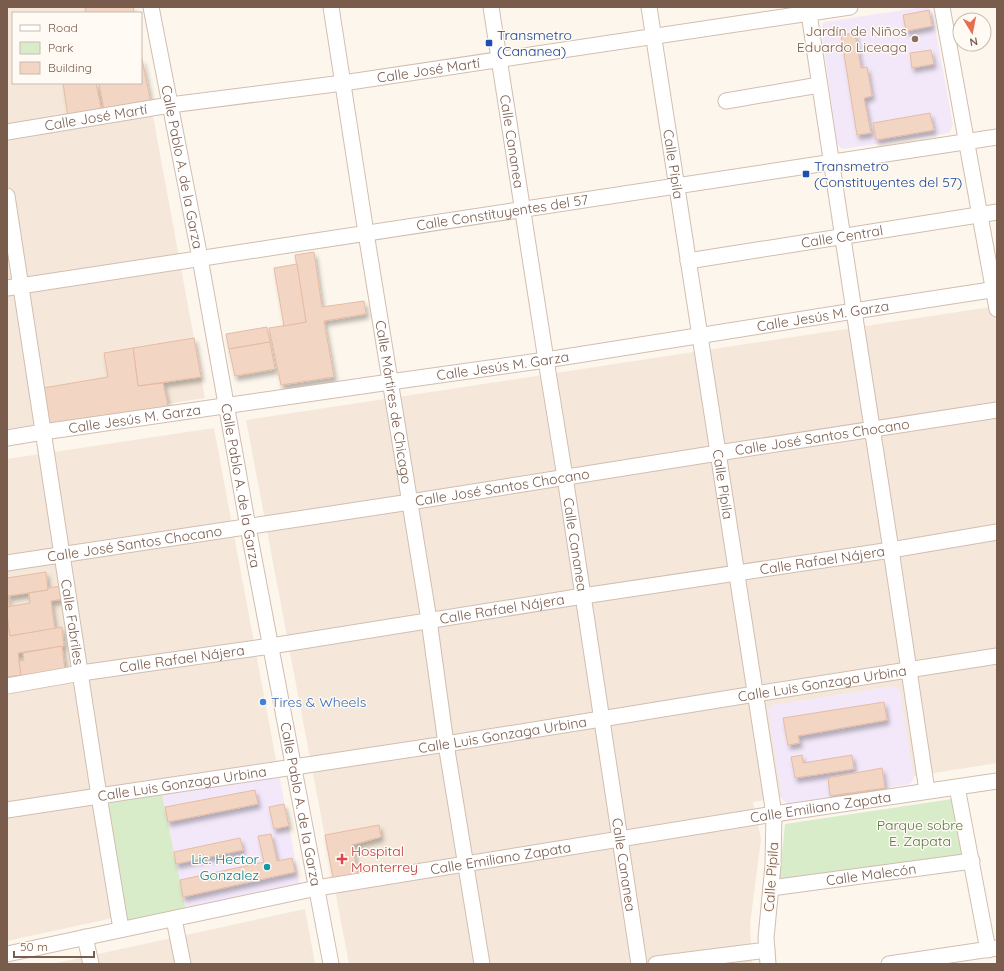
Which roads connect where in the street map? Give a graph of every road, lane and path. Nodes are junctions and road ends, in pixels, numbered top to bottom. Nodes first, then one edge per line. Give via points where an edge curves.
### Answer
1 (151, 7) edge
2 (331, 7) edge
3 (491, 7) edge
4 (649, 7) edge
5 (850, 7) edge
6 (942, 7) edge
7 (808, 10) edge
8 (653, 37) junction
9 (499, 59) junction
10 (343, 83) junction
11 (819, 85) junction
12 (726, 101) dead end
13 (170, 105) junction
14 (7, 132) edge
15 (997, 138) edge
16 (966, 142) junction
17 (831, 162) junction
18 (676, 186) junction
19 (7, 196) edge
20 (523, 209) junction
21 (997, 212) edge
22 (980, 215) junction
23 (366, 233) junction
24 (842, 236) junction
25 (200, 258) junction
26 (688, 261) junction
27 (14, 287) edge
28 (995, 289) edge
29 (997, 309) edge
30 (854, 311) junction
31 (699, 336) junction
32 (546, 360) junction
33 (390, 382) junction
34 (226, 406) junction
35 (997, 410) edge
36 (872, 429) junction
37 (44, 432) junction
38 (7, 438) edge
39 (718, 453) junction
40 (565, 477) junction
41 (410, 502) junction
42 (248, 527) junction
43 (997, 532) edge
44 (891, 550) junction
45 (61, 554) junction
46 (7, 563) edge
47 (736, 573) junction
48 (583, 596) junction
49 (429, 620) junction
50 (271, 646) junction
51 (997, 656) edge
52 (909, 671) junction
53 (81, 673) junction
54 (7, 686) edge
55 (755, 694) junction
56 (601, 719) junction
57 (446, 744) junction
58 (294, 767) junction
59 (997, 781) edge
60 (957, 787) junction
61 (927, 791) junction
62 (99, 796) junction
63 (7, 810) edge
64 (774, 814) junction
65 (620, 840) junction
66 (972, 861) junction
67 (466, 864) junction
68 (317, 888) junction
69 (771, 888) junction
70 (174, 918) junction
71 (121, 929) junction
72 (85, 937) junction
73 (993, 949) edge
74 (7, 954) edge
75 (767, 957) edge
76 (91, 964) edge
77 (183, 964) edge
78 (331, 964) edge
79 (482, 964) edge
80 (639, 964) edge
81 (656, 964) edge
82 (889, 964) edge

1 - 13 street, Calle Pablo A. de la Garza
2 - 10 street, Calle Mártires de Chicago
3 - 9 street, Calle Cananea
4 - 8 street, Calle Pípila
5 - 7 street, Calle José Martí
6 - 16 street
7 - 8 street, Calle José Martí
7 - 11 street
8 - 9 street, Calle José Martí
8 - 18 street, Calle Pípila
9 - 10 street, Calle José Martí
9 - 20 street, Calle Cananea
10 - 13 street, Calle José Martí
10 - 23 street, Calle Mártires de Chicago
11 - 12 street
11 - 17 street
13 - 14 street, Calle José Martí
13 - 25 street, Calle Pablo A. de la Garza
15 - 16 street, Calle Constituyentes del 57
16 - 17 street, Calle Constituyentes del 57
16 - 22 street
17 - 18 street, Calle Constituyentes del 57
17 - 24 street
18 - 20 street, Calle Constituyentes del 57
18 - 26 street, Calle Pípila
19 - 27 street, Calle Fabriles
20 - 23 street, Calle Constituyentes del 57
20 - 32 street, Calle Cananea
21 - 22 street, Calle Central
22 - 24 street, Calle Central
22 - 28 street
23 - 25 street, Calle Constituyentes del 57
23 - 33 street, Calle Mártires de Chicago
24 - 26 street, Calle Central
24 - 30 street
25 - 27 street, Calle Constituyentes del 57
25 - 34 street, Calle Pablo A. de la Garza
26 - 31 street, Calle Pípila
27 - 37 street, Calle Fabriles
28 - 29 street
28 - 30 street, Calle Jesús M. Garza
30 - 31 street, Calle Jesús M. Garza
30 - 36 street
31 - 32 street, Calle Jesús M. Garza
31 - 39 street, Calle Pípila
32 - 33 street, Calle Jesús M. Garza
32 - 40 street, Calle Cananea
33 - 34 street, Calle Jesús M. Garza
33 - 41 street, Calle Mártires de Chicago
34 - 37 street, Calle Jesús M. Garza
34 - 42 street, Calle Pablo A. de la Garza
35 - 36 street, Calle José Santos Chocano
36 - 39 street, Calle José Santos Chocano
36 - 44 street
37 - 38 street, Calle Jesús M. Garza
37 - 45 street, Calle Fabriles
39 - 40 street, Calle José Santos Chocano
39 - 47 street, Calle Pípila
40 - 41 street, Calle José Santos Chocano
40 - 48 street, Calle Cananea
41 - 42 street, Calle José Santos Chocano
41 - 49 street, Calle Mártires de Chicago
42 - 45 street, Calle José Santos Chocano
42 - 50 street, Calle Pablo A. de la Garza
43 - 44 street, Calle Rafael Nájera
44 - 47 street, Calle Rafael Nájera
44 - 52 street
45 - 46 street, Calle José Santos Chocano
45 - 53 street, Calle Fabriles
47 - 48 street, Calle Rafael Nájera
47 - 55 street, Calle Pípila
48 - 49 street, Calle Rafael Nájera
48 - 56 street, Calle Cananea
49 - 50 street, Calle Rafael Nájera
49 - 57 street, Calle Mártires de Chicago
50 - 53 street, Calle Rafael Nájera
50 - 58 street, Calle Pablo A. de la Garza
51 - 52 street, Calle Luis Gonzaga Urbina
52 - 55 street, Calle Luis Gonzaga Urbina
52 - 61 street
53 - 54 street, Calle Rafael Nájera
53 - 62 street, Calle Fabriles
55 - 56 street, Calle Luis Gonzaga Urbina
55 - 64 street, Calle Pípila
56 - 57 street, Calle Luis Gonzaga Urbina
56 - 65 street, Calle Cananea
57 - 58 street, Calle Luis Gonzaga Urbina
57 - 67 street, Calle Mártires de Chicago
58 - 62 street, Calle Luis Gonzaga Urbina
58 - 68 street, Calle Pablo A. de la Garza
59 - 60 street, Calle Emiliano Zapata
60 - 61 street, Calle Emiliano Zapata
60 - 66 street
61 - 64 street, Calle Emiliano Zapata
62 - 63 street, Calle Luis Gonzaga Urbina
62 - 71 street, Calle Fabriles
64 - 65 street, Calle Emiliano Zapata
64 - 69 street, Calle Pípila
65 - 67 street, Calle Emiliano Zapata
65 - 80 street, Calle Cananea
66 - 69 street, Calle Malecón
66 - 73 street
67 - 68 street, Calle Emiliano Zapata
67 - 79 street, Calle Mártires de Chicago
68 - 70 street, Calle Emiliano Zapata
68 - 78 street, Calle Pablo A. de la Garza
69 - 75 street, Calle Pípila via 766,938
70 - 71 street, Calle Emiliano Zapata
70 - 77 street
71 - 72 street, Calle Emiliano Zapata
72 - 74 street, Calle Emiliano Zapata
72 - 76 street
73 - 82 street
75 - 81 street

